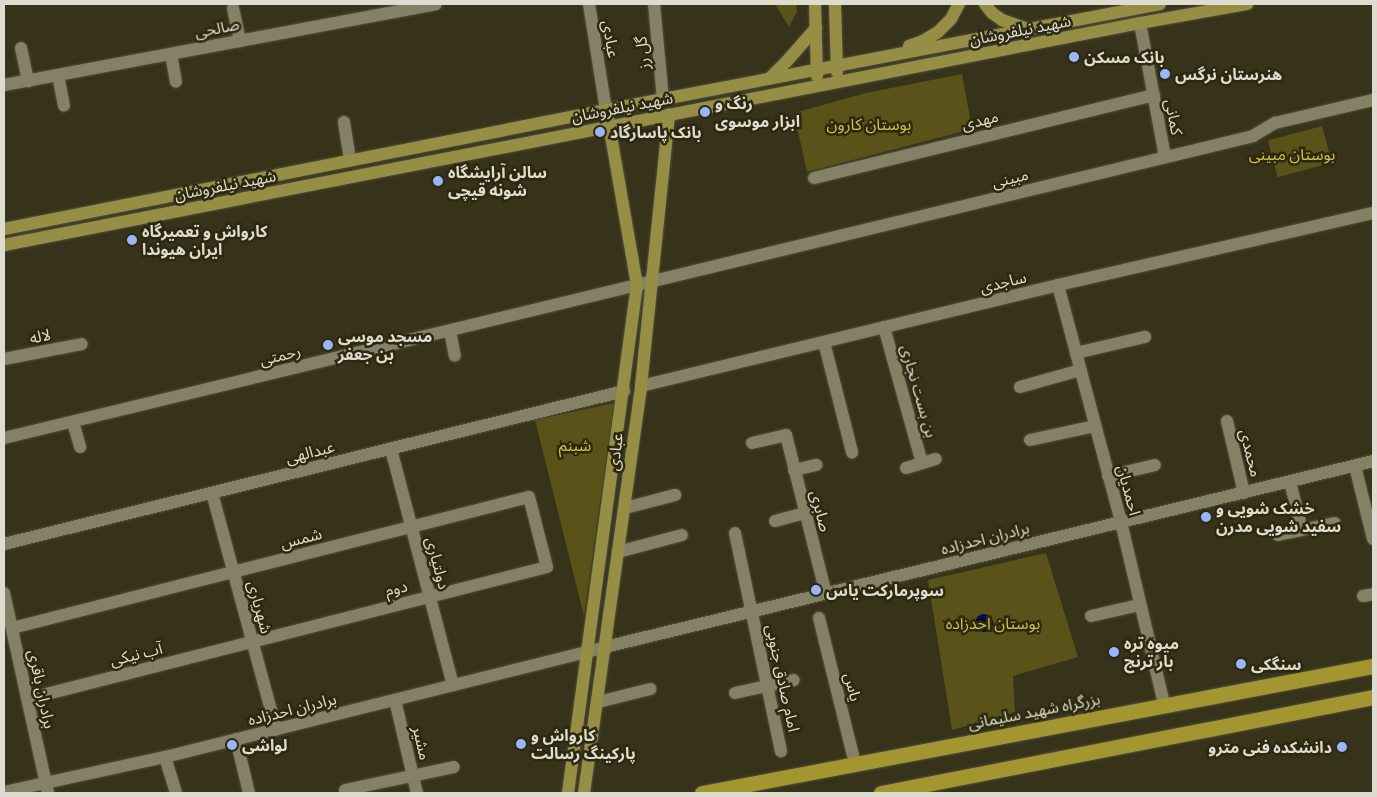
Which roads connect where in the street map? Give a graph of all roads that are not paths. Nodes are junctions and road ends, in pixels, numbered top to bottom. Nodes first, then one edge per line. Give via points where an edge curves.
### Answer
1 (436, 4) edge
2 (589, 4) edge
3 (654, 4) edge
4 (815, 4) edge
5 (835, 4) edge
6 (959, 4) edge
7 (985, 4) edge
8 (1160, 4) edge
9 (1247, 4) edge
10 (1137, 6) edge
11 (232, 8) dead end
12 (1140, 23) junction
13 (816, 28) junction
14 (1030, 30) junction
15 (240, 41) junction
16 (21, 48) dead end
17 (171, 54) junction
18 (875, 58) junction
19 (837, 65) junction
20 (817, 69) junction
21 (58, 75) junction
22 (768, 78) junction
23 (28, 81) junction
24 (176, 82) dead end
25 (838, 82) junction
26 (4, 85) edge
27 (816, 87) junction
28 (1154, 95) junction
29 (663, 99) junction
30 (1373, 100) edge
31 (64, 105) dead end
32 (606, 110) junction
33 (669, 114) junction
34 (344, 122) dead end
35 (610, 126) junction
36 (1165, 158) junction
37 (350, 160) junction
38 (814, 178) dead end
39 (1373, 213) edge
40 (4, 229) edge
41 (4, 245) edge
42 (651, 282) junction
43 (637, 285) junction
44 (1058, 285) junction
45 (884, 327) junction
46 (450, 331) junction
47 (1145, 337) dead end
48 (824, 342) junction
49 (82, 344) dead end
50 (1076, 353) junction
51 (455, 356) dead end
52 (4, 359) edge
53 (1081, 370) junction
54 (641, 386) junction
55 (1020, 388) dead end
56 (624, 391) junction
57 (1227, 421) dead end
58 (73, 422) junction
59 (1095, 426) junction
60 (4, 438) edge
61 (1030, 440) dead end
62 (752, 443) dead end
63 (80, 447) dead end
64 (391, 448) junction
65 (852, 452) dead end
66 (936, 459) dead end
67 (1373, 461) edge
68 (922, 463) junction
69 (816, 465) dead end
70 (1155, 465) dead end
71 (1355, 466) junction
72 (906, 468) dead end
73 (794, 470) junction
74 (1108, 476) junction
75 (1290, 482) junction
76 (212, 493) junction
77 (1244, 493) junction
78 (676, 495) dead end
79 (624, 508) junction
80 (805, 513) junction
81 (775, 520) dead end
82 (1121, 522) junction
83 (1334, 522) dead end
84 (412, 527) junction
85 (1302, 530) junction
86 (735, 533) dead end
87 (1278, 535) dead end
88 (682, 536) dead end
89 (1373, 539) edge
90 (4, 544) edge
91 (618, 552) junction
92 (547, 567) joint
93 (234, 572) junction
94 (4, 593) edge
95 (826, 594) junction
96 (430, 597) junction
97 (1138, 604) junction
98 (752, 612) junction
99 (1091, 616) dead end
100 (819, 618) dead end
101 (12, 628) junction
102 (252, 641) junction
103 (605, 647) junction
104 (587, 652) junction
105 (1373, 666) edge
106 (794, 680) dead end
107 (453, 685) junction
108 (768, 686) junction
109 (650, 690) dead end
110 (735, 693) dead end
111 (1373, 697) edge
112 (27, 699) junction
113 (395, 700) junction
114 (598, 702) junction
115 (1164, 704) junction
116 (276, 730) junction
117 (236, 739) junction
118 (781, 751) dead end
119 (165, 757) junction
120 (855, 764) junction
121 (454, 767) dead end
122 (413, 776) junction
123 (47, 787) edge
124 (344, 790) dead end
125 (4, 792) edge
126 (176, 793) edge
127 (249, 793) edge
128 (417, 793) edge
129 (568, 793) edge
130 (584, 793) edge
131 (702, 793) edge
132 (881, 793) edge

1 - 15 street, صالحی
2 - 32 street, عبادی
3 - 29 street, گل رز
4 - 13 main road
5 - 19 main road
6 - 18 main road via 951,19 931,36
7 - 14 main road via 1002,20
8 - 10 main road, شهید نیلفروشان
9 - 12 main road, شهید نیلفروشان
10 - 14 main road, شهید نیلفروشان
11 - 15 street
12 - 25 main road, شهید نیلفروشان
12 - 28 street, کمانی
13 - 20 main road
13 - 22 main road
14 - 18 main road, شهید نیلفروشان
15 - 17 street, صالحی
16 - 23 street
17 - 21 street, صالحی
17 - 24 street
18 - 19 main road, شهید نیلفروشان
19 - 20 main road, شهید نیلفروشان
19 - 25 main road
20 - 22 main road, شهید نیلفروشان
20 - 27 main road
21 - 23 street, صالحی
21 - 31 street
22 - 29 main road, شهید نیلفروشان
23 - 26 street, صالحی
25 - 27 main road, شهید نیلفروشان
27 - 33 main road, شهید نیلفروشان
28 - 36 street, کمانی
28 - 38 street, مهدی
29 - 32 main road, شهید نیلفروشان
30 - 36 street, مبینی via 1275,123 1253,136
32 - 35 main road, عبادی
32 - 37 main road, شهید نیلفروشان
33 - 35 main road, شهید نیلفروشان
33 - 42 main road, عبادی
34 - 37 street
35 - 41 main road, شهید نیلفروشان
35 - 43 main road, عبادی
36 - 42 street, مبینی
37 - 40 main road, شهید نیلفروشان
39 - 44 street, ساجدی
42 - 43 street, رحمتی
42 - 54 main road, عبادی
43 - 46 street, رحمتی
43 - 56 main road, عبادی
44 - 45 street, ساجدی
44 - 50 street, احمدیان
45 - 48 street, ساجدی
45 - 68 street, بن بست نجاری
46 - 51 street
46 - 58 street, رحمتی
47 - 50 street
48 - 54 street, ساجدی
48 - 65 street
49 - 52 street, لاله
50 - 53 street, احمدیان
53 - 55 street
53 - 59 street, احمدیان
54 - 79 main road, عبادی
56 - 64 street, عبدالهی
56 - 104 main road, عبادی
57 - 77 street, محمدی
58 - 60 street, رحمتی
58 - 63 street
59 - 61 street
59 - 74 street, احمدیان
62 - 73 street, صابری via 786,435
64 - 76 street, عبدالهی
64 - 84 street, دولتیاری
66 - 68 street
67 - 71 street, برادران احدزاده
68 - 72 street
69 - 73 street
70 - 74 street
71 - 75 street, برادران احدزاده
71 - 89 street
73 - 80 street, صابری
74 - 82 street, احمدیان
75 - 77 street, برادران احدزاده
75 - 85 street
76 - 90 street, عبدالهی
76 - 93 street, شهریاری
77 - 82 street, برادران احدزاده
78 - 79 street
79 - 91 main road, عبادی
80 - 81 street
80 - 95 street, صابری
82 - 95 street, برادران احدزاده
82 - 97 street, احمدیان
83 - 85 street
84 - 92 street, شمس via 529,498
84 - 93 street, شمس
84 - 96 street, دولتیاری
85 - 87 street
86 - 98 street, امام صادق جنوبی
88 - 91 street
91 - 103 main road, عبادی
92 - 96 street, دوم
93 - 101 street, شمس
93 - 102 street, شهریاری
94 - 101 street, برادران باقری
95 - 98 street, برادران احدزاده
96 - 102 street, دوم
96 - 107 street, دولتیاری
97 - 99 street
97 - 115 street, احمدیان
98 - 103 street, برادران احدزاده
98 - 108 street, امام صادق جنوبی
100 - 120 street, یاس
101 - 112 street, برادران باقری
102 - 112 street, آب نیکی
102 - 116 street, شهریاری
103 - 104 street, برادران احدزاده
103 - 114 main road, عبادی
104 - 107 street, برادران احدزاده
104 - 129 main road, عبادی
105 - 115 highway, بزرگراه شهید سلیمانی
106 - 108 street
107 - 113 street, برادران احدزاده
108 - 110 street
108 - 118 street, امام صادق جنوبی
109 - 114 street
111 - 132 highway
112 - 123 street, برادران باقری
113 - 116 street, برادران احدزاده
113 - 122 street, مشیر
114 - 130 main road, عبادی
115 - 120 highway, بزرگراه شهید سلیمانی
116 - 117 street, برادران احدزاده
117 - 119 street, برادران احدزاده
117 - 127 street
119 - 123 street, برادران احدزاده
119 - 126 street
120 - 131 highway, بزرگراه شهید سلیمانی
121 - 122 street
122 - 124 street
122 - 128 street, مشیر
123 - 125 street, برادران احدزاده

